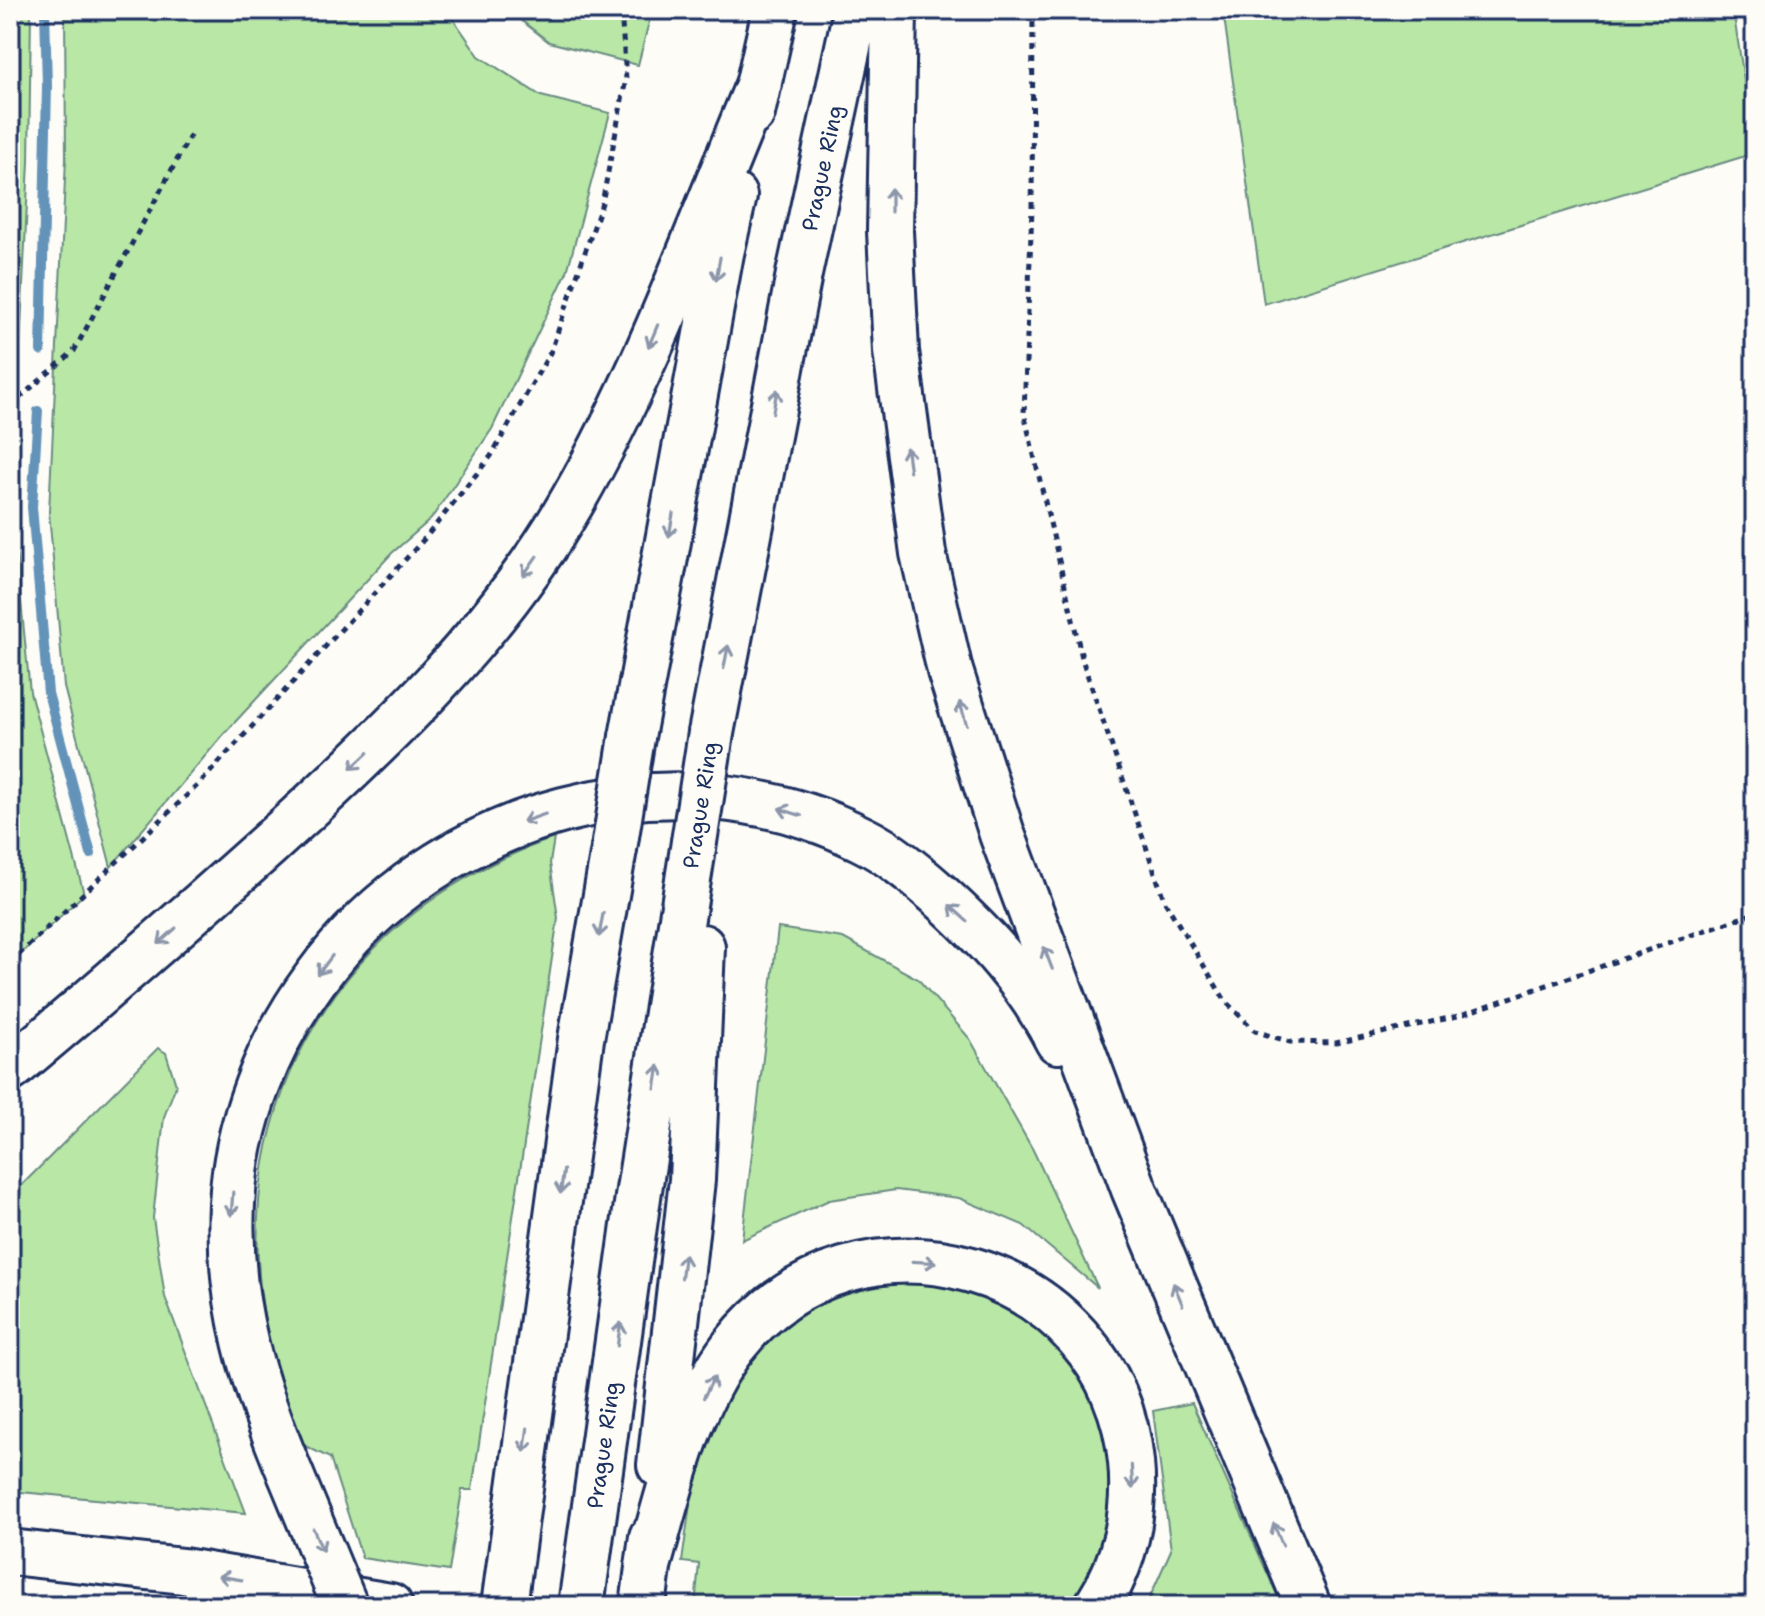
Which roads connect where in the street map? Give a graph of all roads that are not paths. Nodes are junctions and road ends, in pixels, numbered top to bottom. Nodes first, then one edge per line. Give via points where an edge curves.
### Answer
1 (775, 10) edge
2 (856, 10) edge
3 (894, 10) edge
4 (759, 83) junction
5 (700, 842) junction
6 (131, 969) junction
7 (10, 1069) edge
8 (10, 1092) edge
9 (1134, 1189) junction
10 (10, 1552) edge
11 (646, 1586) edge
12 (345, 1606) edge
13 (390, 1606) edge
14 (504, 1606) edge
15 (581, 1606) edge
16 (1097, 1606) edge
17 (1308, 1606) edge

1 - 4 highway
5 -> 2 highway, Prague Ring, bridge via 711,733
9 -> 3 highway via 980,769 950,671 923,553 891,289
4 -> 6 highway via 636,376 573,501 523,576 418,704
4 -> 14 highway, bridge via 721,253 581,1039
11 -> 5 highway via 692,1180
15 -> 5 highway, Prague Ring via 639,1190
6 - 7 highway
6 - 8 highway
9 -> 12 highway, bridge via 1053,1031 1017,974 934,891 863,839 769,805 670,794 634,796 532,819 462,848 390,897 329,959 303,995 262,1073 238,1157 232,1199 240,1327 251,1373
17 -> 9 highway
13 -> 10 highway via 183,1571
11 -> 16 highway via 691,1426 719,1368 747,1331 784,1300 823,1278 871,1264 920,1261 989,1274 1029,1294 1068,1324 1109,1382 1125,1424 1133,1492 1121,1557

